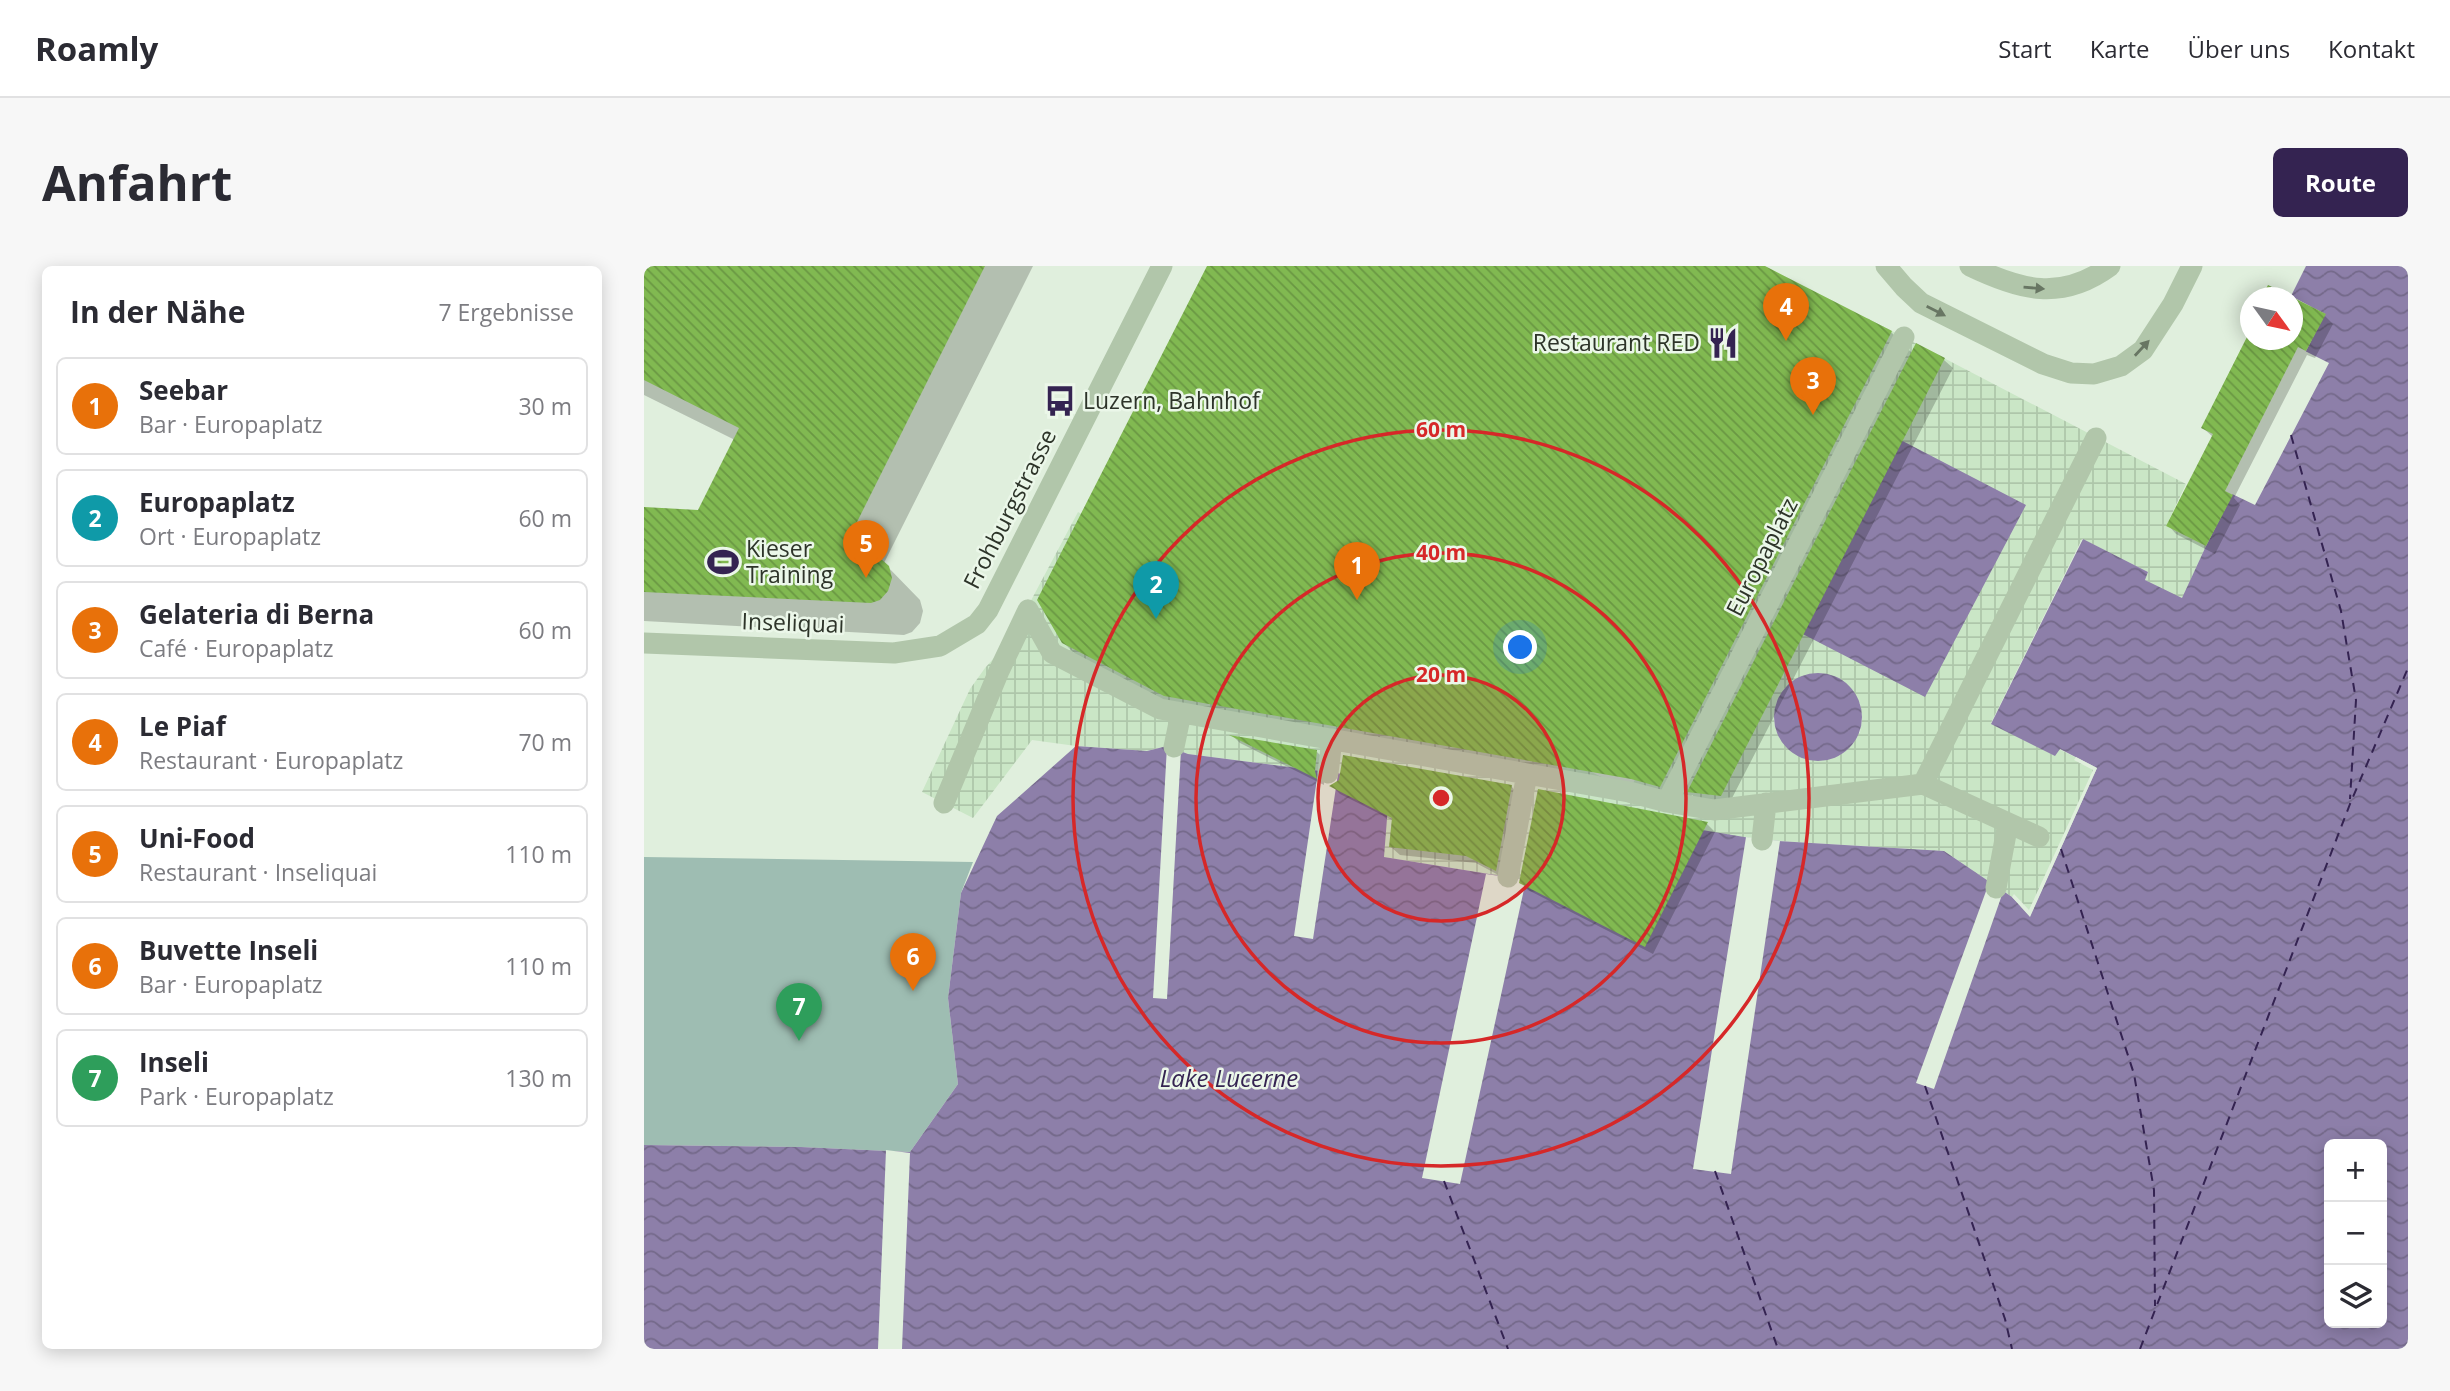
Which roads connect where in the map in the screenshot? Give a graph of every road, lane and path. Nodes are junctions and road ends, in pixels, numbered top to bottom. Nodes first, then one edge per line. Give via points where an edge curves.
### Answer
1 (1162, 266) edge
2 (1886, 266) edge
3 (1970, 266) edge
4 (2110, 266) edge
5 (2192, 266) edge
6 (1904, 337) dead end
7 (2096, 438) dead end
8 (644, 643) edge
9 (940, 646) joint
10 (1181, 713) junction
11 (952, 729) dead end
12 (974, 731) junction
13 (1332, 740) junction
14 (1174, 747) dead end
15 (1328, 774) dead end
16 (1527, 774) junction
17 (1923, 784) junction
18 (1667, 802) junction
19 (944, 803) dead end
20 (1766, 803) junction
21 (2008, 823) junction
22 (2039, 838) dead end
23 (1762, 840) dead end
24 (1508, 877) dead end
25 (1996, 888) dead end

1 - 9 street, Frohburgstrasse via 988,610 976,624
2 -> 5 street via 1921,303 2043,364 2094,374 2121,366 2143,350
3 -> 4 street via 2034,290 2067,286
6 - 18 street, Europaplatz
7 - 17 street
8 - 9 street, Inseliquai via 894,653
10 - 12 street via 1160,709 1052,653 1028,610
10 - 13 street
10 - 14 street
11 - 12 street
12 - 19 street
13 - 15 street
13 - 16 street
16 - 18 street
16 - 24 street
17 - 20 street
17 - 21 street
18 - 20 street via 1714,810
20 - 23 street
21 - 22 street
21 - 25 street

